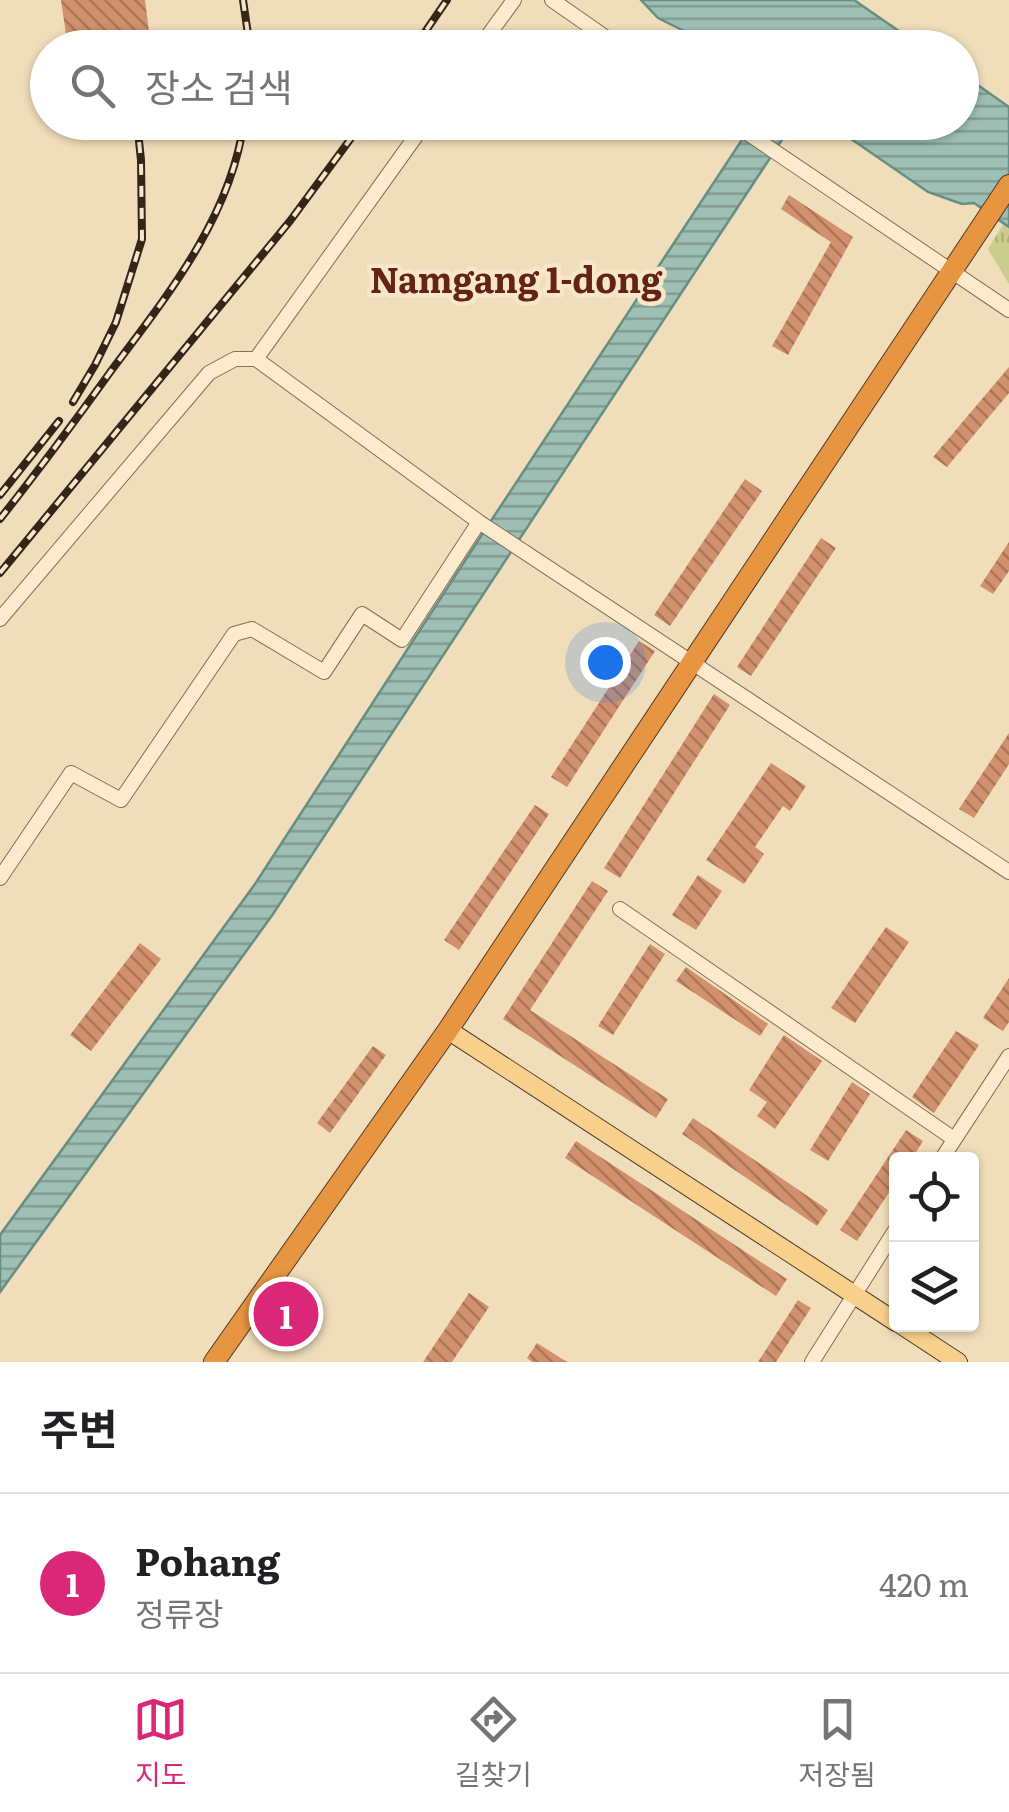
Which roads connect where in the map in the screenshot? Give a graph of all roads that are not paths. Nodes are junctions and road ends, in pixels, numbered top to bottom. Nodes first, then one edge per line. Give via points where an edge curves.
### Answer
1 (514, 0) edge
2 (552, 0) edge
3 (493, 30) edge
4 (596, 30) edge
5 (413, 140) edge
6 (758, 140) edge
7 (1009, 185) edge
8 (951, 271) junction
9 (1009, 310) edge
10 (256, 359) junction
11 (479, 522) junction
12 (0, 619) edge
13 (692, 663) junction
14 (1009, 872) edge
15 (0, 878) edge
16 (620, 909) dead end
17 (448, 1030) junction
18 (1009, 1056) edge
19 (954, 1139) junction
20 (946, 1152) edge
21 (889, 1241) edge
22 (854, 1295) junction
23 (889, 1317) edge
24 (912, 1332) edge
25 (214, 1362) edge
26 (812, 1362) edge
27 (958, 1362) edge

1 - 3 street
2 - 4 street
5 - 10 street
6 - 8 street
7 - 8 highway
8 - 9 street
8 - 13 highway
10 - 11 street
10 - 12 street via 236,359 209,373
11 - 13 street
11 - 15 street via 402,640 362,614 324,672 252,628 234,634 121,800 71,774
13 - 14 street
13 - 17 highway
16 - 19 street
17 - 22 main road
17 - 25 highway
18 - 19 street
19 - 20 street
21 - 22 street
22 - 23 main road
22 - 26 street
24 - 27 main road

